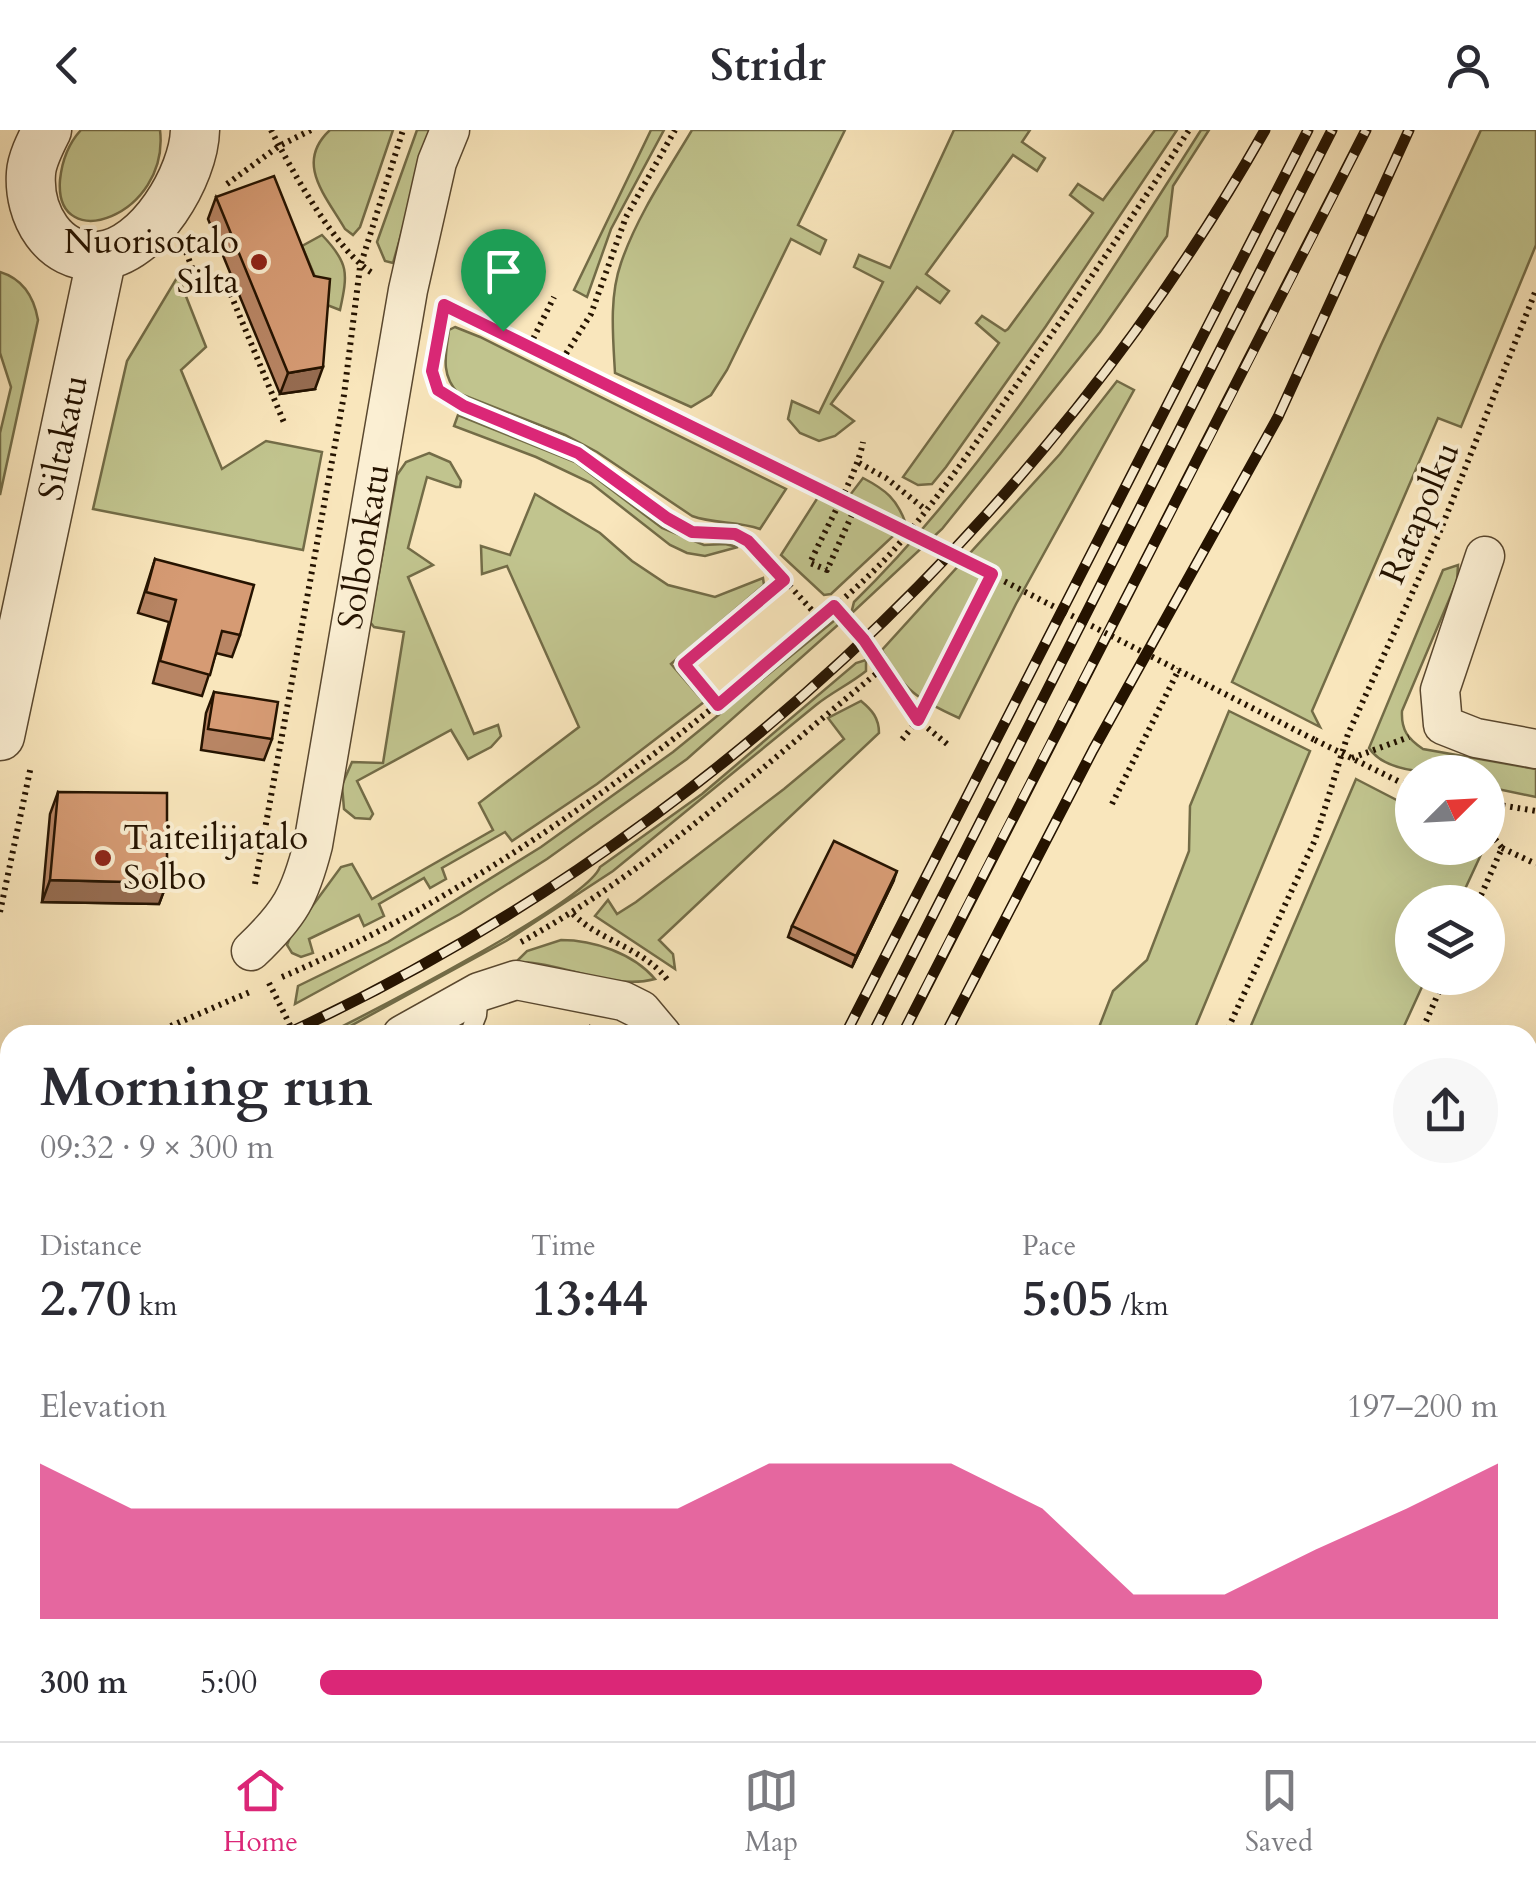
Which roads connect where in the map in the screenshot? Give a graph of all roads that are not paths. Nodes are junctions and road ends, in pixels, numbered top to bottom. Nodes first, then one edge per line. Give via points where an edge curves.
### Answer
1 (47, 130) edge
2 (450, 130) edge
3 (196, 132) edge
4 (16, 203) edge
5 (102, 256) junction
6 (1485, 556) dead end
7 (0, 736) edge
8 (1536, 750) edge
9 (260, 967) road end
10 (478, 1004) junction
11 (427, 1025) edge
12 (472, 1025) edge
13 (482, 1025) edge
14 (653, 1025) edge

1 - 4 street
2 - 9 street, Solbonkatu via 408,290 313,845 303,884
3 - 5 street via 170,202 140,236
4 - 5 street via 53,240 76,254
5 - 7 street, Siltakatu
6 - 8 street via 1440,690 1444,725
10 - 11 street
10 - 12 lane
10 - 13 lane
10 - 14 street via 516,980 632,1006

